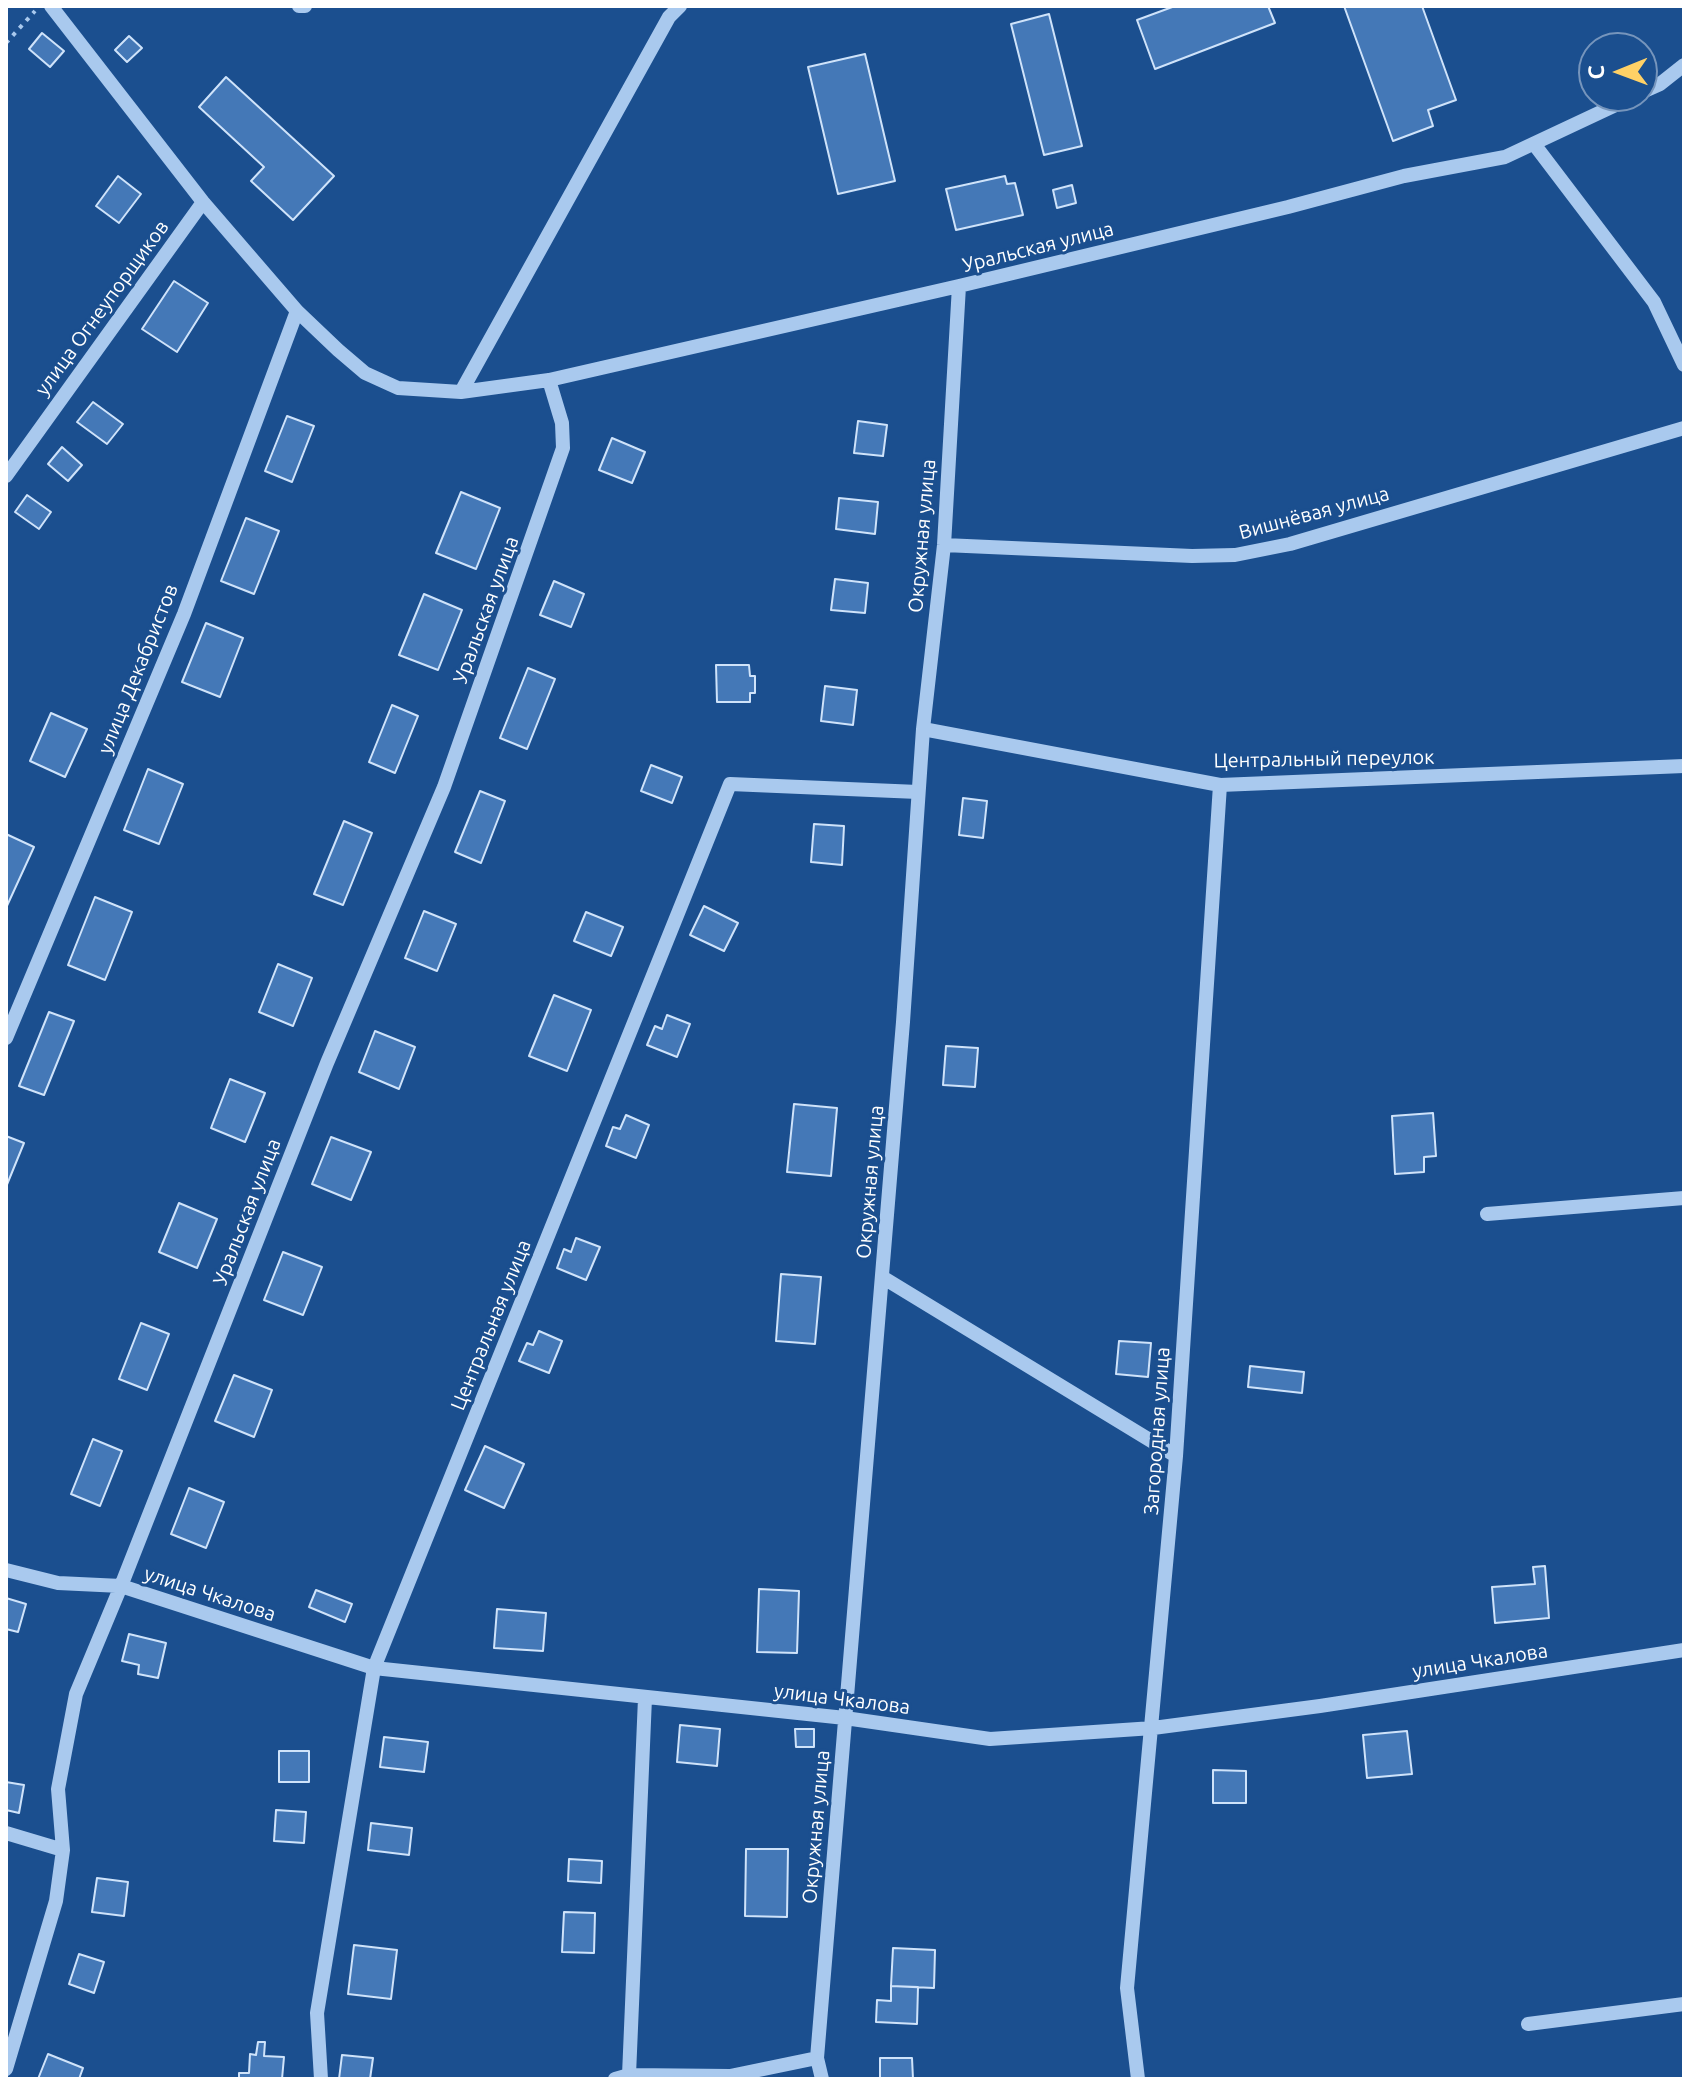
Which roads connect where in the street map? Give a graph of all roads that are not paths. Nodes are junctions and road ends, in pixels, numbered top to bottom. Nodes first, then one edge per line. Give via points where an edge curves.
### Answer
1 (51, 6) edge
2 (680, 6) edge
3 (1684, 65) edge
4 (1658, 85) edge
5 (1601, 112) edge
6 (1534, 144) junction
7 (203, 202) junction
8 (959, 286) junction
9 (297, 311) junction
10 (1684, 365) edge
11 (549, 380) junction
12 (461, 392) junction
13 (1684, 428) edge
14 (6, 476) edge
15 (944, 545) junction
16 (923, 729) junction
17 (1684, 766) edge
18 (1220, 785) junction
19 (918, 792) junction
20 (6, 1038) edge
21 (1684, 1198) edge
22 (1487, 1214) dead end
23 (882, 1277) junction
24 (1176, 1456) junction
25 (6, 1570) edge
26 (121, 1586) junction
27 (1684, 1650) edge
28 (374, 1668) junction
29 (645, 1698) junction
30 (845, 1718) junction
31 (1153, 1728) junction
32 (6, 1833) edge
33 (63, 1850) junction
34 (1684, 2004) edge
35 (1528, 2024) dead end
36 (817, 2058) junction
37 (6, 2069) edge
38 (622, 2077) edge
39 (321, 2079) edge
40 (822, 2079) edge
41 (1138, 2079) edge

1 - 7 street, Уральская улица
2 - 12 street via 669,17
3 - 4 street
5 - 6 street, Уральская улица
6 - 8 street, Уральская улица via 1505,157 1404,176
6 - 10 street via 1654,302
7 - 9 street, Уральская улица
7 - 14 street, улица Огнеупорщиков
8 - 11 street, Уральская улица
8 - 15 street, Окружная улица
9 - 12 street, Уральская улица via 365,373 398,388
9 - 20 street, улица Декабристов via 184,614
11 - 12 street, Уральская улица
11 - 26 street, Уральская улица via 562,423 563,448 533,538 444,787 327,1063
13 - 15 street, Вишнёвая улица via 1290,544 1235,555
15 - 16 street, Окружная улица
16 - 18 street, Центральный переулок
16 - 19 street, Окружная улица
17 - 18 street, Центральный переулок
18 - 24 street, Загородная улица
19 - 23 street, Окружная улица
19 - 28 street, Центральная улица via 730,784
21 - 22 street
23 - 24 street
23 - 30 street, Окружная улица
24 - 31 street, Загородная улица
25 - 26 street, улица Чкалова via 58,1583
26 - 28 street, улица Чкалова
26 - 33 street, Уральская улица via 76,1694 58,1789
27 - 31 street, улица Чкалова
28 - 29 street, улица Чкалова
28 - 39 street, Центральная улица via 317,2013
29 - 30 street, улица Чкалова
29 - 38 street
30 - 31 street, улица Чкалова via 990,1739
30 - 36 street, Окружная улица
31 - 41 street, Загородная улица via 1127,1988
32 - 33 street
33 - 37 street, Уральская улица via 56,1901
34 - 35 street
36 - 38 street via 730,2076
36 - 40 street, Окружная улица

